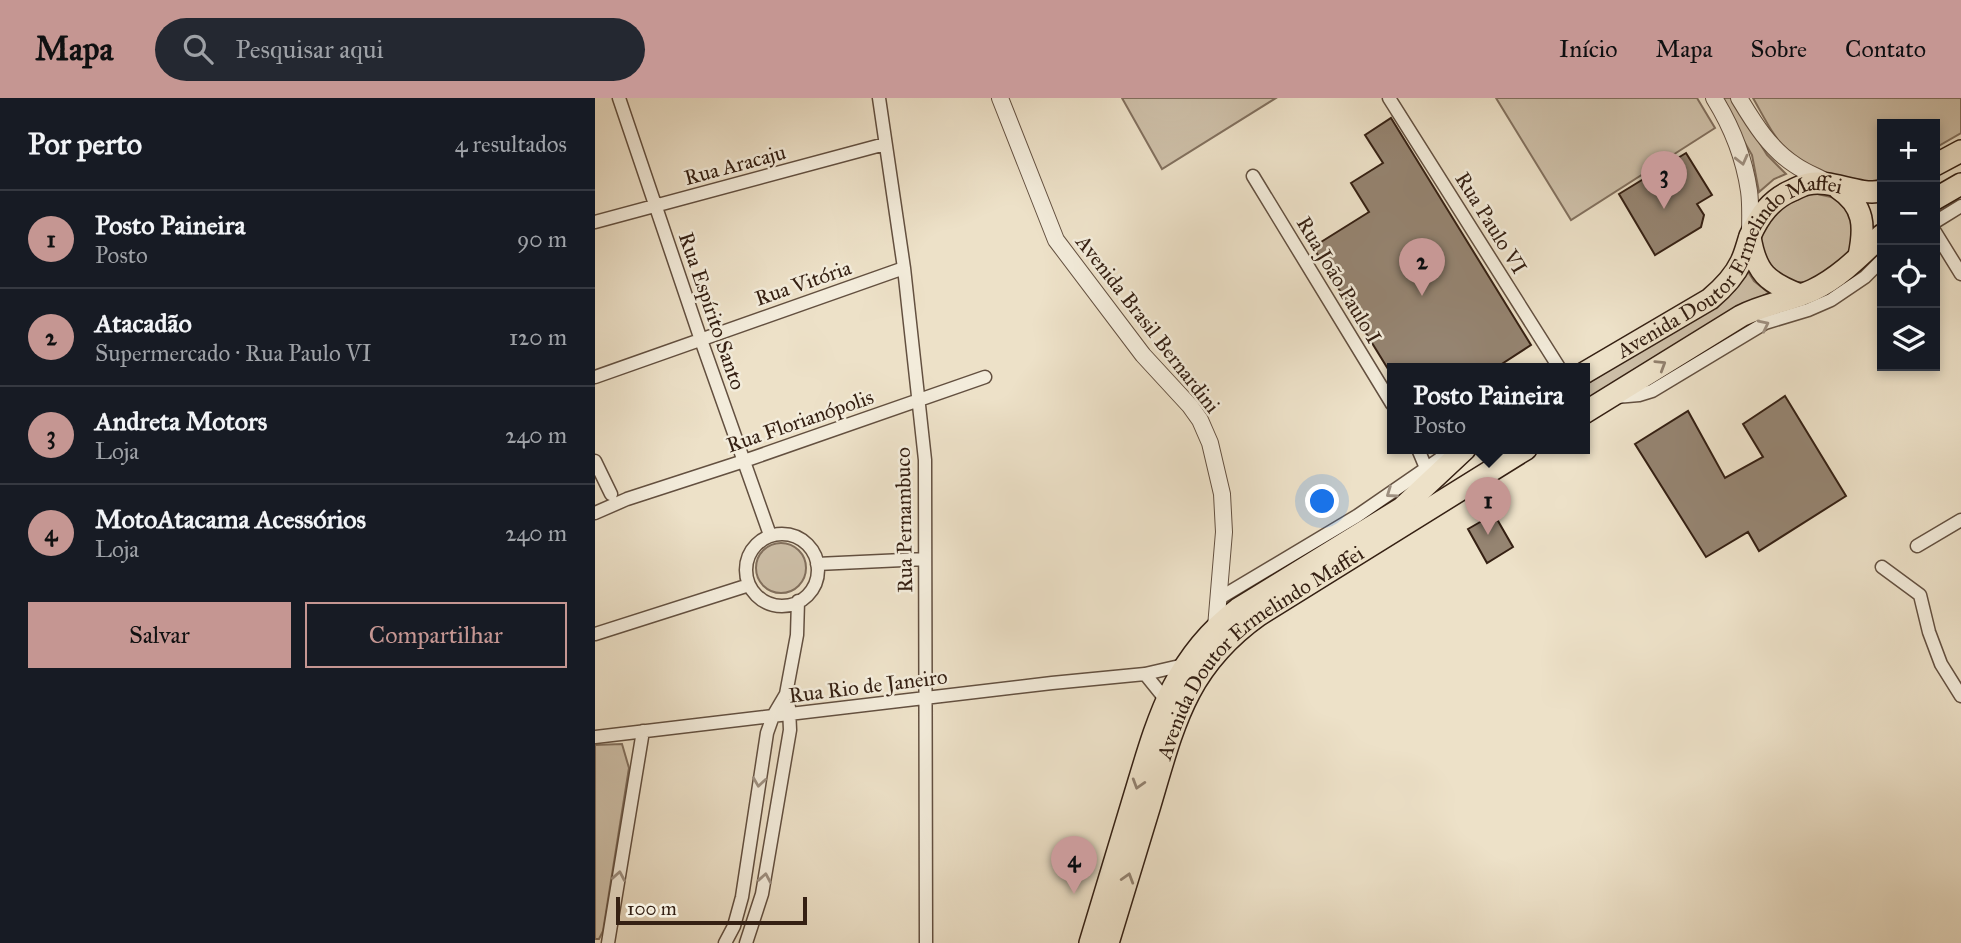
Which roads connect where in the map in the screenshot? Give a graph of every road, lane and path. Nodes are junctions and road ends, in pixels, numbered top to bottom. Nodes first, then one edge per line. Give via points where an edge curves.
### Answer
1 (619, 98) edge
2 (879, 98) edge
3 (1000, 98) edge
4 (1388, 98) edge
5 (1714, 98) edge
6 (1739, 98) edge
7 (885, 144) junction
8 (1961, 151) edge
9 (1940, 162) edge
10 (1254, 176) dead end
11 (1961, 184) edge
12 (1834, 186) junction
13 (1877, 191) edge
14 (1940, 196) edge
15 (656, 206) junction
16 (1961, 206) edge
17 (1940, 219) edge
18 (595, 222) edge
19 (1750, 237) junction
20 (1877, 240) edge
21 (1940, 240) edge
22 (1859, 256) junction
23 (1877, 265) edge
24 (904, 268) junction
25 (1961, 274) edge
26 (1800, 295) junction
27 (701, 340) junction
28 (1556, 363) edge
29 (1590, 369) edge
30 (595, 377) edge
31 (985, 377) dead end
32 (1387, 396) edge
33 (1610, 397) junction
34 (918, 401) junction
35 (1590, 409) edge
36 (1420, 454) edge
37 (1451, 454) edge
38 (1518, 454) edge
39 (595, 455) edge
40 (744, 461) junction
41 (595, 462) edge
42 (1427, 477) junction
43 (595, 488) edge
44 (611, 494) junction
45 (627, 499) junction
46 (595, 513) edge
47 (1961, 520) edge
48 (770, 536) junction
49 (1917, 546) dead end
50 (925, 559) junction
51 (817, 564) junction
52 (1882, 567) dead end
53 (749, 585) junction
54 (1218, 599) junction
55 (798, 601) junction
56 (1216, 627) junction
57 (595, 634) edge
58 (1184, 665) junction
59 (1145, 674) junction
60 (786, 694) junction
61 (1961, 696) edge
62 (926, 699) junction
63 (1166, 700) junction
64 (790, 714) junction
65 (773, 716) junction
66 (643, 731) junction
67 (595, 737) edge
68 (608, 943) edge
69 (725, 943) edge
70 (746, 943) edge
71 (926, 943) edge
72 (1090, 943) edge
73 (1108, 943) edge

1 - 15 street, Rua Espírito Santo
2 - 7 street, Rua Pernambuco
3 - 54 street, Avenida Brasil Bernardini via 1056,240 1143,355 1201,420 1222,494
4 - 28 street, Rua Paulo VI
5 -> 19 street via 1741,151 1749,192
6 - 12 street via 1779,153
7 - 15 street, Rua Aracaju
7 - 24 street, Rua Pernambuco
8 - 9 main road
10 - 32 street, Rua João Paulo I
11 - 14 main road
12 - 13 main road, Avenida Doutor Ermelindo Maffei
12 - 19 main road, Avenida Doutor Ermelindo Maffei via 1808,184 1786,193 1769,205
12 - 22 main road via 1858,208 1863,224
15 - 18 street, Rua Aracaju
15 - 27 street, Rua Espírito Santo
16 - 17 street
19 - 26 main road via 1764,275
19 - 29 main road, Avenida Doutor Ermelindo Maffei via 1732,278 1710,299
20 - 22 main road, Avenida Doutor Ermelindo Maffei
21 - 25 street
22 - 26 main road, Avenida Doutor Ermelindo Maffei via 1830,281
33 -> 23 street via 1652,391 1765,323 1831,300
24 - 27 street, Rua Vitória
24 - 34 street, Rua Pernambuco
33 -> 26 main road, Avenida Doutor Ermelindo Maffei via 1741,316
27 - 30 street, Rua Vitória
27 - 40 street, Rua Espírito Santo
31 - 34 street, Rua Florianópolis
33 - 35 main road, Avenida Doutor Ermelindo Maffei
34 - 40 street, Rua Florianópolis
34 - 50 street, Rua Pernambuco via 925,460
36 - 42 street
37 - 42 main road, Avenida Doutor Ermelindo Maffei
73 -> 38 main road, Avenida Doutor Ermelindo Maffei via 1173,728 1207,663 1259,615
39 - 41 street
40 - 45 street, Rua Florianópolis
40 - 48 street, Rua Espírito Santo
41 - 44 street
42 -> 54 street
42 - 56 main road, Avenida Doutor Ermelindo Maffei via 1402,508
43 - 44 street
44 - 45 street
45 - 46 street, Rua Florianópolis
47 - 49 street
48 - 51 street via 800,539 810,547
48 - 53 street via 750,553
50 - 51 street
50 - 62 street, Rua Pernambuco
51 - 55 street via 815,583
52 - 61 street via 1920,595 1941,664
53 - 55 street via 770,604
53 - 57 street
54 - 56 street, Avenida Brasil Bernardini
55 - 60 street
56 - 58 main road, Avenida Doutor Ermelindo Maffei
58 - 59 street, Rua Rio de Janeiro
58 - 63 main road, Avenida Doutor Ermelindo Maffei
59 - 62 street, Rua Rio de Janeiro
59 - 63 street
60 - 64 street
60 - 65 street
62 - 64 street, Rua Rio de Janeiro
62 - 71 street, Rua Pernambuco
63 -> 72 main road, Avenida Doutor Ermelindo Maffei
64 - 65 street, Rua Rio de Janeiro
70 -> 64 street via 762,894
65 - 66 street, Rua Rio de Janeiro
65 -> 69 street via 742,897
66 - 67 street, Rua Rio de Janeiro
68 -> 66 street

